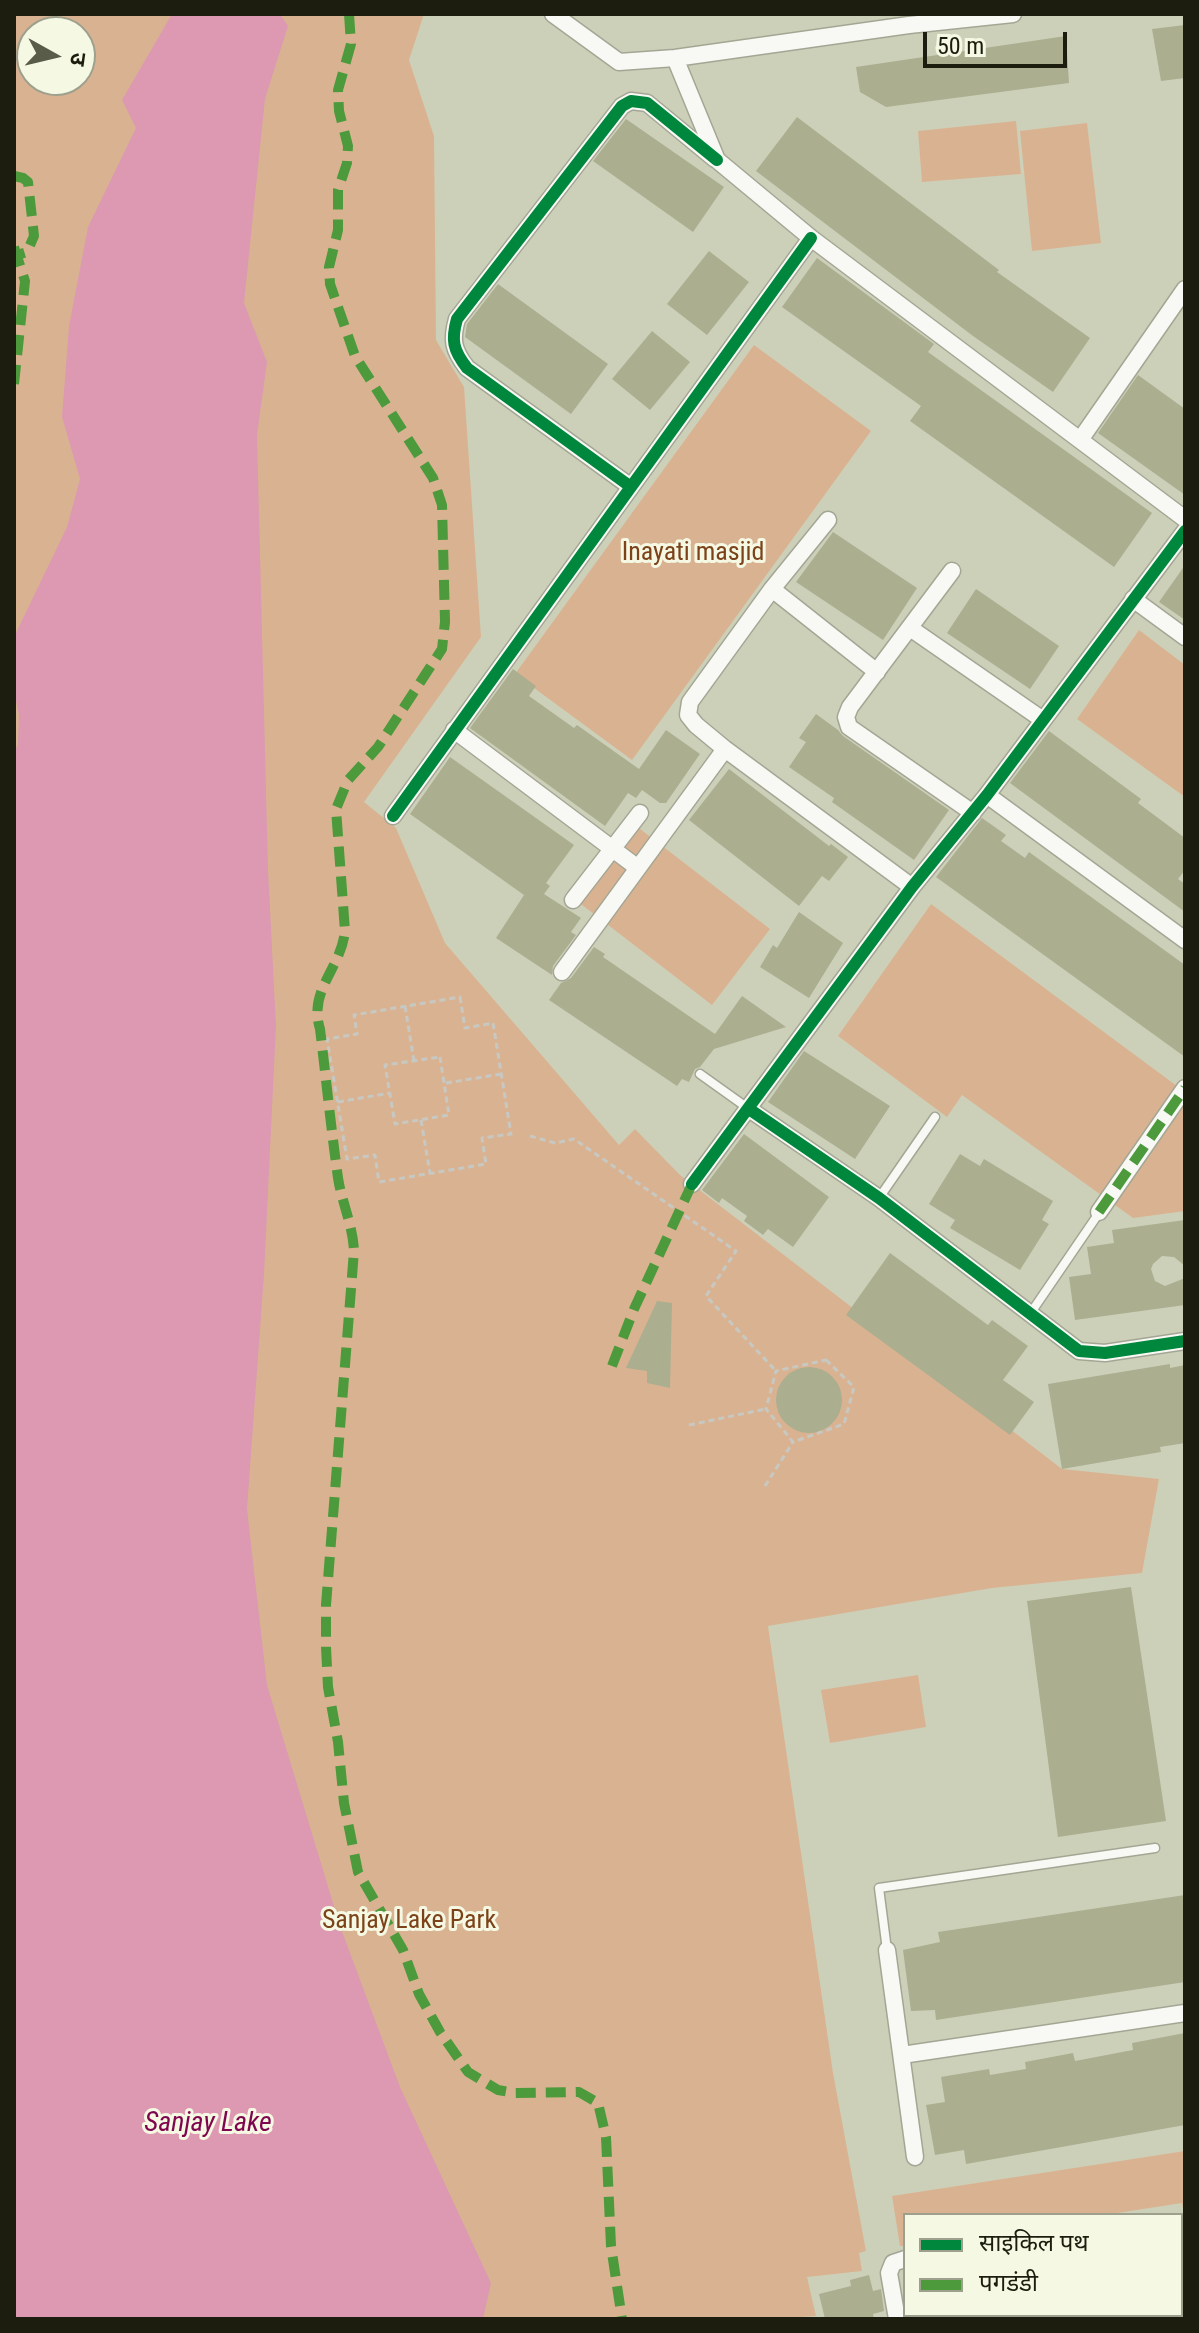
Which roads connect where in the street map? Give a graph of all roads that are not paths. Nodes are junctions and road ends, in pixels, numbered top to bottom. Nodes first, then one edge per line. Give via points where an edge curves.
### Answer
1 (553, 14) edge
2 (895, 14) edge
3 (1013, 14) edge
4 (964, 17) edge
5 (909, 25) junction
6 (675, 58) junction
7 (717, 160) junction
8 (811, 238) junction
9 (1185, 289) edge
10 (1080, 440) junction
11 (631, 487) junction
12 (1185, 519) edge
13 (828, 520) dead end
14 (1185, 531) edge
15 (952, 571) dead end
16 (772, 589) junction
17 (1133, 599) junction
18 (910, 628) junction
19 (1185, 637) edge
20 (877, 672) junction
21 (1043, 720) junction
22 (454, 730) junction
23 (725, 749) junction
24 (987, 795) junction
25 (640, 813) dead end
26 (973, 813) junction
27 (393, 816) dead end
28 (611, 849) junction
29 (638, 868) junction
30 (912, 887) junction
31 (573, 900) dead end
32 (1185, 940) edge
33 (562, 972) dead end
34 (700, 1074) dead end
35 (1185, 1088) edge
36 (749, 1109) junction
37 (935, 1117) dead end
38 (692, 1184) dead end
39 (879, 1198) junction
40 (1099, 1212) joint
41 (1029, 1314) junction
42 (1185, 1341) edge
43 (1155, 1848) dead end
44 (887, 1950) joint
45 (1185, 2013) edge
46 (902, 2055) junction
47 (915, 2157) dead end
48 (903, 2259) edge
49 (897, 2319) edge

1 - 6 street via 619,62
2 - 5 street
3 - 4 street
4 - 5 street
5 - 6 street
6 - 7 street
7 - 8 street
7 - 11 street via 647,103 622,106 457,319 452,337 455,353 467,368
8 - 10 street
8 - 11 street
9 - 10 street
10 - 12 street
11 - 22 street
13 - 16 street
14 - 17 street
15 - 18 street
16 - 20 street
16 - 23 street via 690,702 688,715
17 - 19 street
17 - 21 street
18 - 20 street
18 - 21 street
20 - 26 street via 850,707 849,727
21 - 24 street
22 - 27 street
22 - 28 street
23 - 29 street
23 - 30 street
24 - 26 street
24 - 32 street
25 - 28 street
26 - 30 street
28 - 29 street
28 - 31 street
29 - 33 street
30 - 36 street
34 - 36 lane
35 - 40 street
36 - 38 street
36 - 39 street
37 - 39 lane
39 - 41 street
40 - 41 lane
41 - 42 street via 1079,1351 1105,1353
43 - 44 lane via 879,1888
44 - 46 street
45 - 46 street
46 - 47 street
48 - 49 street via 889,2268

